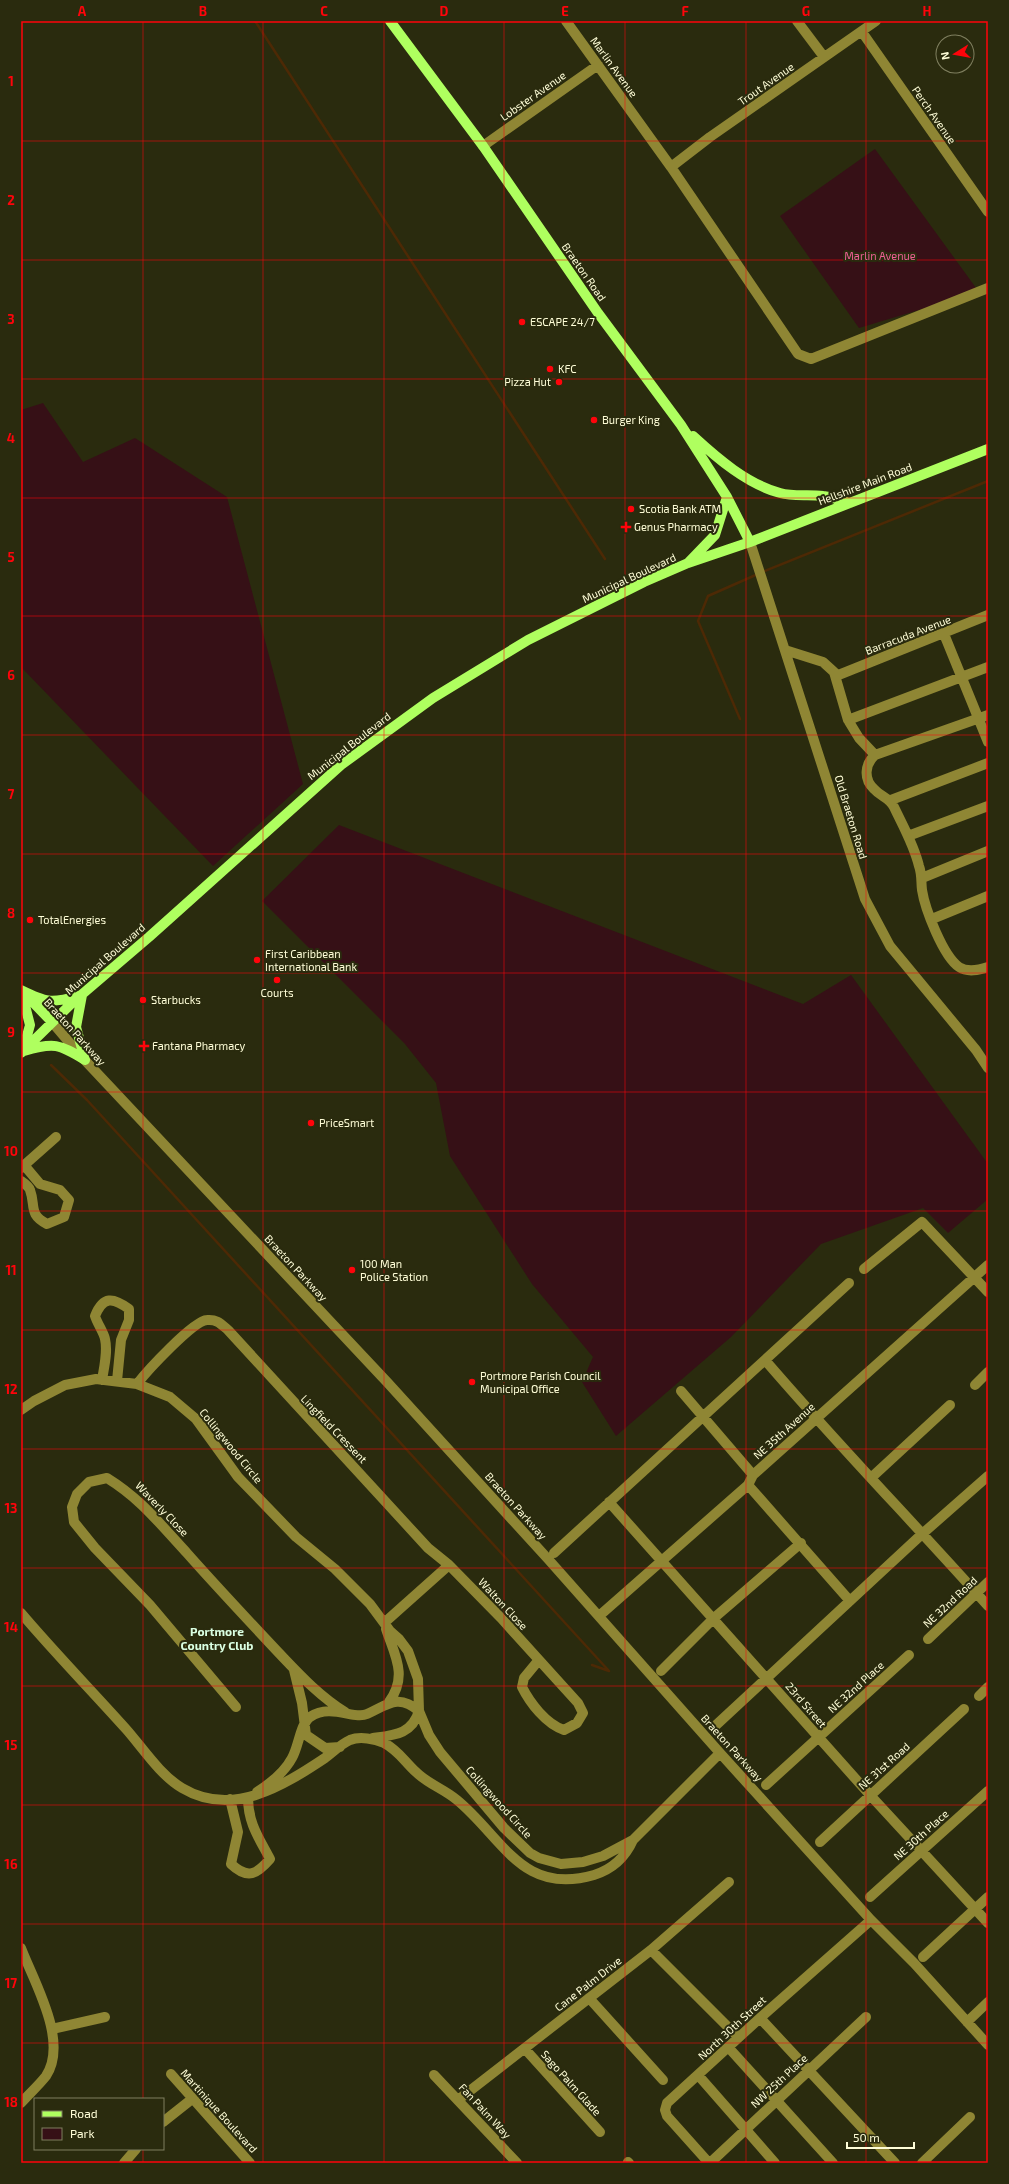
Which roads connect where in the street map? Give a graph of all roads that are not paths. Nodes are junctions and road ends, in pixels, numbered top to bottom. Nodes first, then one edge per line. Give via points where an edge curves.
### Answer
1 (390, 21) edge
2 (566, 21) edge
3 (797, 21) edge
4 (876, 21) edge
5 (862, 32) junction
6 (824, 57) junction
7 (598, 65) junction
8 (483, 146) junction
9 (671, 168) junction
10 (988, 212) edge
11 (988, 288) edge
12 (682, 425) junction
13 (988, 448) edge
14 (727, 496) junction
15 (850, 503) junction
16 (750, 542) junction
17 (688, 563) junction
18 (988, 615) edge
19 (944, 634) junction
20 (785, 650) junction
21 (988, 667) edge
22 (836, 676) junction
23 (962, 678) junction
24 (988, 715) edge
25 (978, 719) junction
26 (848, 720) junction
27 (988, 742) edge
28 (875, 755) junction
29 (988, 763) edge
30 (891, 800) junction
31 (988, 806) edge
32 (908, 836) junction
33 (988, 851) edge
34 (922, 878) junction
35 (988, 896) edge
36 (932, 919) junction
37 (988, 967) edge
38 (21, 990) edge
39 (82, 995) junction
40 (52, 1022) junction
41 (21, 1052) edge
42 (85, 1060) junction
43 (988, 1068) edge
44 (56, 1137) dead end
45 (22, 1166) edge
46 (21, 1181) edge
47 (988, 1265) edge
48 (864, 1269) dead end
49 (975, 1277) junction
50 (849, 1283) dead end
51 (988, 1292) edge
52 (765, 1360) junction
53 (988, 1372) edge
54 (102, 1380) junction
55 (117, 1381) junction
56 (137, 1384) junction
57 (975, 1385) dead end
58 (681, 1391) dead end
59 (950, 1405) dead end
60 (21, 1410) edge
61 (702, 1416) junction
62 (815, 1419) junction
63 (753, 1475) junction
64 (988, 1476) edge
65 (872, 1477) junction
66 (748, 1485) junction
67 (608, 1502) junction
68 (921, 1535) junction
69 (801, 1543) junction
70 (554, 1553) dead end
71 (660, 1562) junction
72 (449, 1565) junction
73 (988, 1582) edge
74 (976, 1593) junction
75 (850, 1601) junction
76 (988, 1606) edge
77 (21, 1613) edge
78 (599, 1616) junction
79 (714, 1618) junction
80 (384, 1624) junction
81 (928, 1639) dead end
82 (909, 1655) dead end
83 (538, 1661) junction
84 (292, 1666) junction
85 (661, 1671) dead end
86 (767, 1679) junction
87 (988, 1687) edge
88 (979, 1696) dead end
89 (389, 1702) junction
90 (236, 1707) dead end
91 (964, 1709) dead end
92 (419, 1711) junction
93 (345, 1712) junction
94 (303, 1723) junction
95 (714, 1727) dead end
96 (818, 1737) junction
97 (372, 1738) junction
98 (340, 1747) junction
99 (720, 1753) junction
100 (766, 1785) dead end
101 (988, 1791) edge
102 (870, 1795) junction
103 (248, 1798) junction
104 (230, 1799) junction
105 (633, 1840) junction
106 (820, 1842) dead end
107 (922, 1851) junction
108 (729, 1882) dead end
109 (988, 1897) edge
110 (870, 1898) dead end
111 (975, 1909) junction
112 (871, 1920) junction
113 (988, 1923) edge
114 (21, 1948) edge
115 (651, 1950) junction
116 (922, 1957) dead end
117 (589, 1998) junction
118 (988, 2002) edge
119 (866, 2016) dead end
120 (105, 2017) dead end
121 (760, 2018) junction
122 (967, 2022) junction
123 (52, 2028) junction
124 (738, 2037) junction
125 (988, 2045) edge
126 (728, 2047) junction
127 (526, 2049) junction
128 (808, 2070) junction
129 (171, 2074) dead end
130 (434, 2075) dead end
131 (698, 2075) junction
132 (663, 2080) dead end
133 (192, 2099) junction
134 (777, 2099) junction
135 (458, 2100) junction
136 (21, 2103) edge
137 (970, 2117) dead end
138 (164, 2121) edge
139 (746, 2130) junction
140 (600, 2132) dead end
141 (135, 2150) edge
142 (246, 2161) edge
143 (124, 2163) edge
144 (517, 2163) edge
145 (709, 2163) edge
146 (775, 2163) edge
147 (833, 2163) edge
148 (895, 2163) edge
149 (922, 2163) edge

1 - 8 main road, Braeton Road
2 - 7 street, Marlin Avenue
3 - 6 street
4 - 5 street, Trout Avenue
5 - 6 street, Trout Avenue
5 - 10 street, Perch Avenue
6 - 9 street, Trout Avenue via 710,137
7 - 8 street, Lobster Avenue
7 - 9 street, Marlin Avenue
8 - 12 main road, Braeton Road via 598,313
9 - 11 street, Marlin Avenue via 798,354 812,359
12 - 14 main road, Braeton Road
12 - 15 main road via 718,460 779,493 822,496
13 - 15 main road, Hellshire Main Road
14 - 16 main road, Braeton Road
14 - 17 main road via 715,535
15 - 16 main road, Hellshire Main Road
16 - 17 main road, Municipal Boulevard
16 - 20 street, Old Braeton Road
17 - 39 main road, Municipal Boulevard via 528,640 394,725 341,765
18 - 19 street, Barracuda Avenue
19 - 22 street, Barracuda Avenue
19 - 23 street
20 - 22 street via 823,662
20 - 43 street, Old Braeton Road via 865,899 890,946
21 - 23 street
22 - 26 street
23 - 25 street
23 - 26 street
24 - 25 street
25 - 27 street
25 - 28 street
26 - 28 street via 859,738
28 - 30 street via 868,761 868,782 874,790
29 - 30 street
30 - 32 street
31 - 32 street
32 - 34 street
33 - 34 street
34 - 36 street via 922,892
35 - 36 street
36 - 37 street via 944,948 958,966 972,970
38 - 39 main road via 53,1002
38 - 40 main road, Braeton Parkway
38 - 41 main road via 30,1025
39 - 40 main road, Municipal Boulevard
39 - 42 main road via 76,1027
40 - 41 main road, Municipal Boulevard
40 - 42 street, Braeton Parkway
41 - 42 main road via 53,1045 64,1047
42 - 78 street, Braeton Parkway via 387,1382
44 - 45 street
45 - 46 street via 40,1184 60,1190 69,1200 64,1217 47,1224 38,1219 33,1209 30,1190
47 - 49 street, NE 35th Avenue
48 - 49 street via 922,1222
49 - 51 street
49 - 62 street, NE 35th Avenue
50 - 52 street
52 - 61 street
52 - 62 street
53 - 57 street
54 - 55 street, Collingwood Circle
54 - 55 street via 105,1337 95,1316 106,1301 117,1300 129,1309 129,1320 121,1340
54 - 60 street, Collingwood Circle via 65,1385 34,1400
55 - 56 street, Collingwood Circle
56 - 72 street, Lingfield Cressent via 154,1362 189,1331 205,1320 217,1320 428,1548
56 - 80 street, Collingwood Circle via 170,1397 196,1419 238,1477 296,1537 335,1569 370,1604
58 - 61 street
59 - 65 street
61 - 63 street
61 - 67 street
62 - 63 street, NE 35th Avenue
62 - 65 street
63 - 66 street, NE 35th Avenue
64 - 68 street
65 - 68 street
66 - 69 street
66 - 71 street, NE 35th Avenue
67 - 70 street
67 - 71 street, 23rd Street
68 - 74 street
68 - 75 street
69 - 75 street
69 - 79 street
71 - 78 street, NE 35th Avenue
71 - 79 street, 23rd Street
72 - 80 street
72 - 83 street, Walton Close via 501,1618
73 - 74 street, NE 32nd Road
74 - 76 street
74 - 81 street, NE 32nd Road
75 - 86 street
77 - 104 street via 155,1764 182,1788 213,1800
78 - 99 street, Braeton Parkway
79 - 85 street
79 - 86 street, 23rd Street
80 - 89 street, Collingwood Circle via 394,1649 400,1679
80 - 92 street, Collingwood Circle via 408,1651 418,1680
82 - 96 street, NE 32nd Place
83 - 83 street, Walton Close via 578,1703 582,1713 577,1723 564,1730 555,1727 528,1698 522,1687 524,1678
84 - 90 street, Waverly Close via 155,1516 128,1491 107,1478 88,1482 77,1494 72,1507 74,1522 95,1548 150,1604
84 - 93 street, Waverly Close via 329,1702
84 - 94 street, Waverly Close via 299,1689
86 - 95 street
86 - 96 street, 23rd Street
87 - 88 street
89 - 92 street via 410,1704
89 - 93 street via 365,1716
91 - 102 street, NE 31st Road
92 - 97 street via 412,1727 398,1734
92 - 105 street, Collingwood Circle via 429,1735 440,1752 504,1828 530,1853 552,1863 583,1862 603,1856
93 - 94 street via 326,1710 311,1716
94 - 98 street via 306,1735 317,1743 325,1748
94 - 103 street via 298,1747 287,1766 272,1782
96 - 100 street, NE 32nd Place
96 - 102 street, 23rd Street
97 - 98 street via 351,1739
97 - 105 street via 398,1752 414,1771 457,1800 515,1861 540,1876 571,1878 601,1872 620,1861
98 - 103 street via 272,1791
99 - 105 street
99 - 112 street, Braeton Parkway
101 - 107 street, NE 30th Place
102 - 106 street, NE 31st Road
102 - 107 street, 23rd Street
103 - 104 street
103 - 104 street via 252,1826 270,1859 261,1870 250,1874 238,1870 231,1864 238,1832
107 - 110 street, NE 30th Place
107 - 111 street, 23rd Street
108 - 115 street, Cane Palm Drive
109 - 111 street
111 - 113 street, 23rd Street
111 - 116 street
112 - 121 street, North 30th Street
112 - 122 street, Braeton Parkway
114 - 123 street
115 - 117 street, Cane Palm Drive
115 - 124 street
117 - 127 street, Cane Palm Drive
117 - 132 street
118 - 122 street
119 - 128 street, NW 25th Place
120 - 123 street
121 - 124 street, North 30th Street
121 - 128 street
122 - 125 street, Braeton Parkway
123 - 136 street via 54,2056 49,2069
124 - 126 street, North 30th Street
126 - 131 street, North 30th Street
126 - 134 street
127 - 135 street, Cane Palm Drive
127 - 140 street, Sago Palm Glade
128 - 134 street, NW 25th Place
128 - 148 street
129 - 133 street, Martinique Boulevard
130 - 135 street, Fan Palm Way
131 - 139 street
131 - 145 street, North 30th Street via 667,2103 665,2110 667,2116
133 - 138 street
133 - 142 street, Martinique Boulevard
134 - 139 street, NW 25th Place
134 - 147 street
135 - 144 street, Fan Palm Way
137 - 149 street
139 - 145 street, NW 25th Place
139 - 146 street
141 - 143 street

